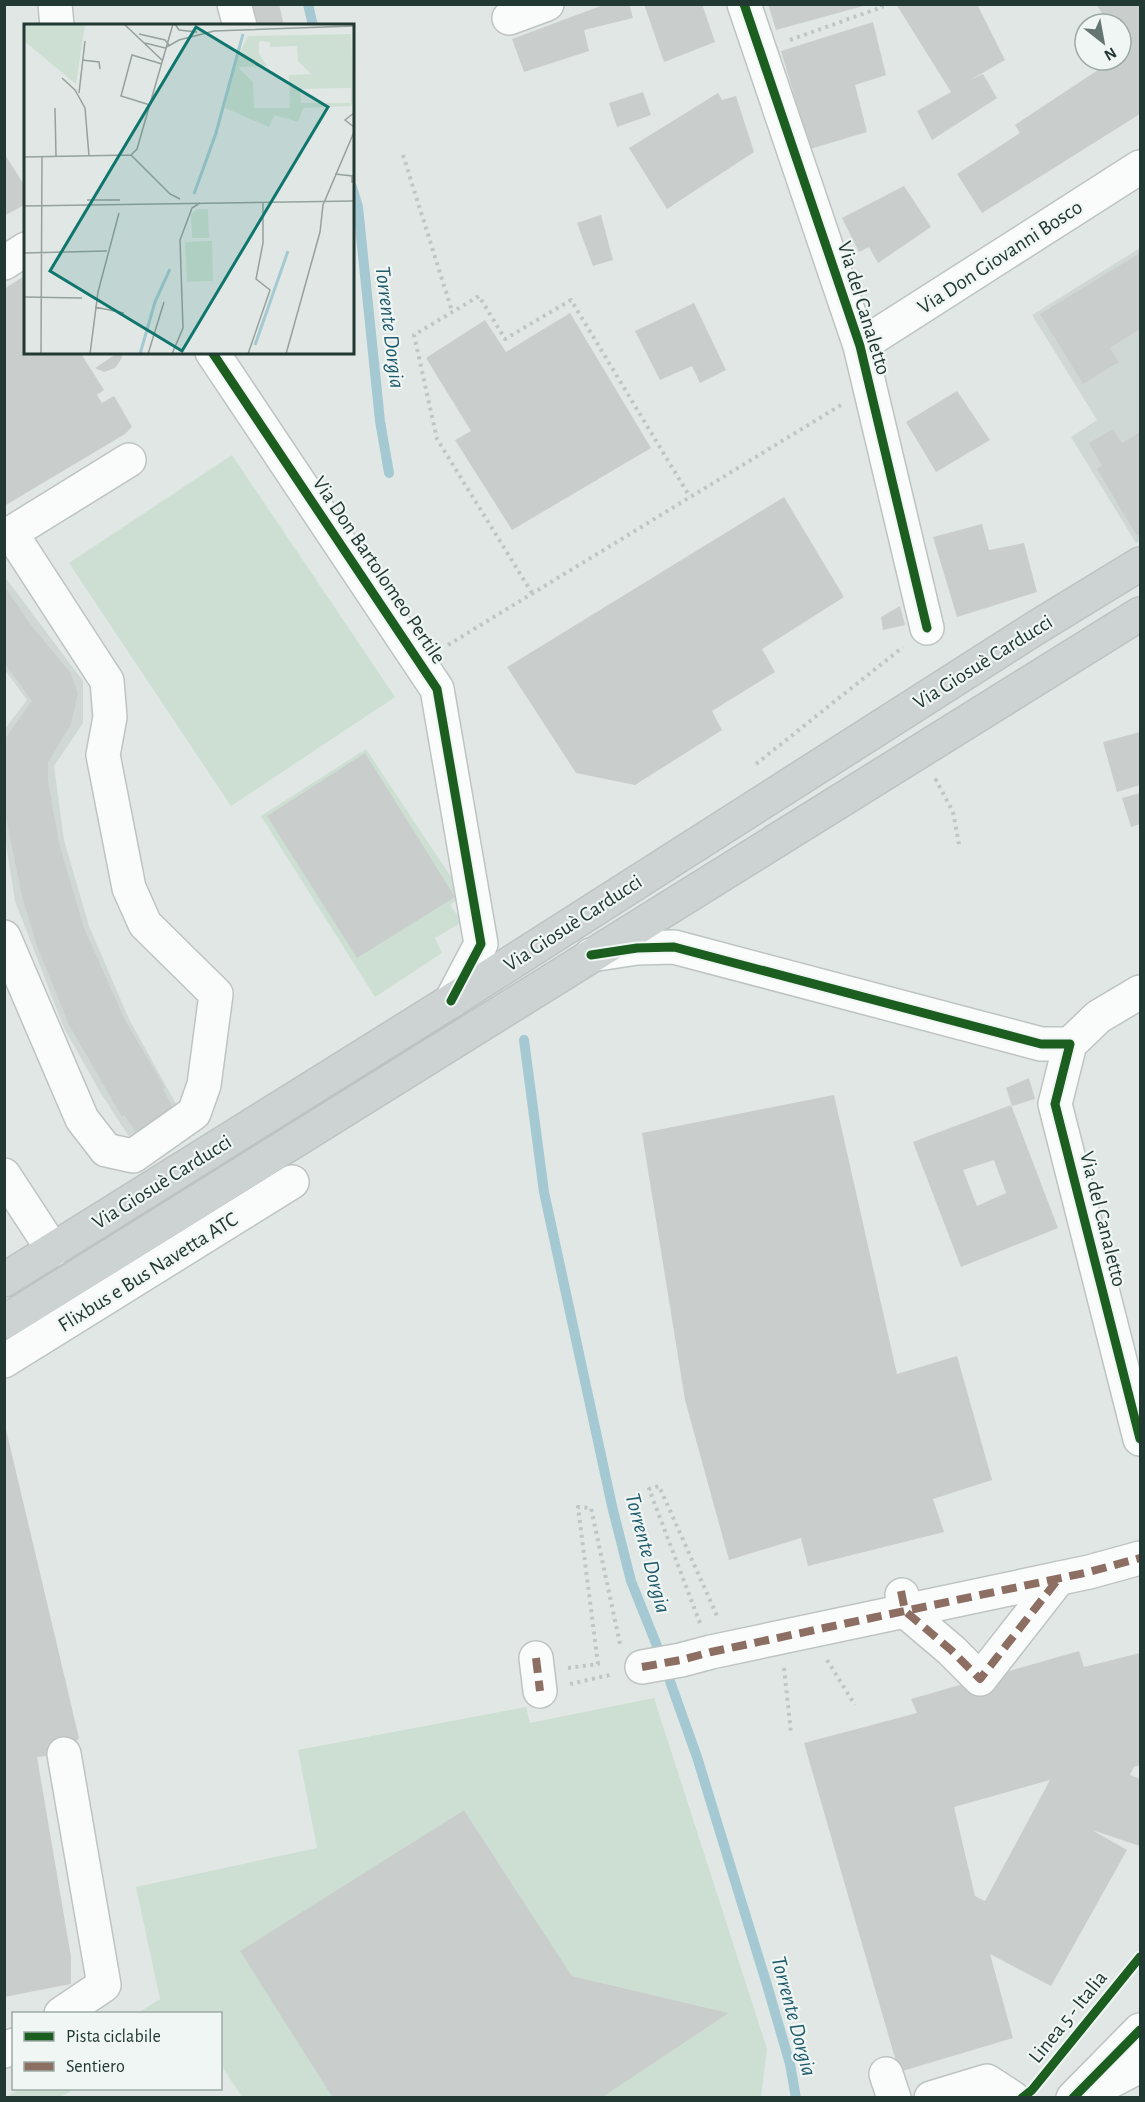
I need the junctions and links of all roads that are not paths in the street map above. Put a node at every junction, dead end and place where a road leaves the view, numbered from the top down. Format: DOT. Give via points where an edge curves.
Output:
graph roads {
  1 [pos="55,4"];
  2 [pos="234,4"];
  3 [pos="548,4"];
  4 [pos="744,4"];
  5 [pos="509,18"];
  6 [pos="57,24"];
  7 [pos="239,24"];
  8 [pos="1140,168"];
  9 [pos="24,250"];
  10 [pos="4,262"];
  11 [pos="860,346"];
  12 [pos="213,354"];
  13 [pos="129,460"];
  14 [pos="1140,564"];
  15 [pos="1140,614"];
  16 [pos="927,628"];
  17 [pos="4,937"];
  18 [pos="591,956"];
  19 [pos="1140,992"];
  20 [pos="451,1001"];
  21 [pos="1070,1044"];
  22 [pos="4,1175"];
  23 [pos="292,1182"];
  24 [pos="53,1250"];
  25 [pos="4,1280"];
  26 [pos="4,1322"];
  27 [pos="4,1361"];
  28 [pos="1140,1438"];
  29 [pos="1140,1558"];
  30 [pos="1059,1578"];
  31 [pos="903,1601"];
  32 [pos="626,1663"];
  33 [pos="64,1754"];
  34 [pos="63,2012"];
  35 [pos="1140,2030"];
  36 [pos="1140,2066"];
  37 [pos="932,2097"];
  38 [pos="1013,2097"];
  39 [pos="1073,2097"];
  40 [pos="1080,2097"];
  1 -- 6 [label="street"];
  2 -- 7 [label="street"];
  3 -- 5 [label="street"];
  4 -- 11 [label="street, Via del Canaletto"];
  8 -- 11 [label="street, Via Don Giovanni Bosco"];
  9 -- 10 [label="street"];
  11 -- 16 [label="street, Via del Canaletto"];
  12 -- 20 [label="street, Via Don Bartolomeo Pertile" via="436,689 481,944"];
  13 -- 17 [label="street" via="11,533 107,681 110,717 103,755 129,888 145,924 216,994 204,1085 194,1113 133,1155 106,1150 82,1119"];
  14 -- 20 [label="main road, Via Giosuè Carducci"];
  15 -- 18 [label="main road, Via Giosuè Carducci"];
  18 -- 21 [label="street" via="674,947 1041,1044"];
  18 -- 26 [label="main road, Via Giosuè Carducci"];
  19 -- 21 [label="street" via="1098,1017"];
  20 -- 24 [label="main road, Via Giosuè Carducci"];
  21 -- 28 [label="street, Via del Canaletto" via="1055,1104"];
  22 -- 24 [label="street"];
  23 -- 27 [label="street, Flixbus e Bus Navetta ATC"];
  24 -- 25 [label="main road, Via Giosuè Carducci"];
  29 -- 30 [label="street"];
  30 -- 31 [label="street"];
  30 -- 31 [label="street" via="980,1679"];
  31 -- 32 [label="street" via="810,1631 696,1656"];
  33 -- 34 [label="street" via="104,1985"];
  35 -- 39 [label="street"];
  36 -- 40 [label="street"];
  37 -- 38 [label="street" via="987,2081"];
}
